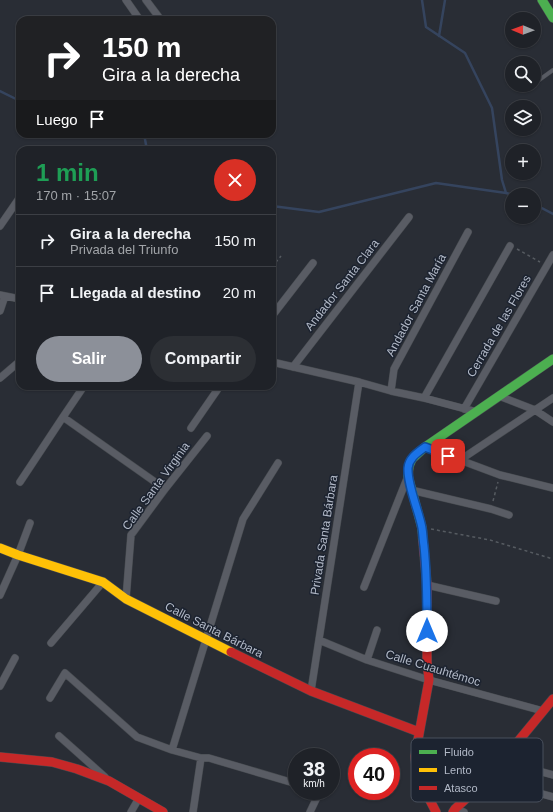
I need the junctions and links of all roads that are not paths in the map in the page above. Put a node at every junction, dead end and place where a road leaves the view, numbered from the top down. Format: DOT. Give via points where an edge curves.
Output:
graph roads {
  1 [pos="126,0"];
  2 [pos="146,0"];
  3 [pos="542,0"];
  4 [pos="137,16"];
  5 [pos="157,16"];
  6 [pos="553,18"];
  7 [pos="553,70"];
  8 [pos="541,79"];
  9 [pos="16,203"];
  10 [pos="409,217"];
  11 [pos="0,226"];
  12 [pos="468,232"];
  13 [pos="510,246"];
  14 [pos="553,255"];
  15 [pos="313,263"];
  16 [pos="3,296"];
  17 [pos="16,298"];
  18 [pos="0,311"];
  19 [pos="276,311"];
  20 [pos="553,359"];
  21 [pos="276,363"];
  22 [pos="16,364"];
  23 [pos="293,367"];
  24 [pos="0,378"];
  25 [pos="359,382"];
  26 [pos="81,390"];
  27 [pos="217,390"];
  28 [pos="391,391"];
  29 [pos="499,396"];
  30 [pos="424,398"];
  31 [pos="553,398"];
  32 [pos="464,409"];
  33 [pos="535,410"];
  34 [pos="477,412"];
  35 [pos="63,417"];
  36 [pos="553,422"];
  37 [pos="191,428"];
  38 [pos="207,436"];
  39 [pos="425,447"];
  40 [pos="460,460"];
  41 [pos="278,463"];
  42 [pos="408,476"];
  43 [pos="20,482"];
  44 [pos="553,488"];
  45 [pos="165,489"];
  46 [pos="411,490"];
  47 [pos="508,515"];
  48 [pos="30,523"];
  49 [pos="0,548"];
  50 [pos="18,555"];
  51 [pos="103,582"];
  52 [pos="427,585"];
  53 [pos="364,587"];
  54 [pos="0,595"];
  55 [pos="126,598"];
  56 [pos="496,601"];
  57 [pos="377,630"];
  58 [pos="206,640"];
  59 [pos="319,640"];
  60 [pos="51,643"];
  61 [pos="16,658"];
  62 [pos="367,660"];
  63 [pos="429,680"];
  64 [pos="0,686"];
  65 [pos="311,691"];
  66 [pos="50,698"];
  67 [pos="553,699"];
  68 [pos="543,711"];
  69 [pos="419,732"];
  70 [pos="59,736"];
  71 [pos="418,738"];
  72 [pos="521,738"];
  73 [pos="172,750"];
  74 [pos="0,757"];
  75 [pos="201,758"];
  76 [pos="543,772"];
  77 [pos="553,775"];
  78 [pos="109,781"];
  79 [pos="288,781"];
  80 [pos="543,794"];
  81 [pos="553,797"];
  82 [pos="139,798"];
  83 [pos="316,800"];
  84 [pos="432,802"];
  85 [pos="463,802"];
  86 [pos="454,811"];
  87 [pos="131,812"];
  88 [pos="163,812"];
  89 [pos="193,812"];
  90 [pos="310,812"];
  91 [pos="436,812"];
  92 [pos="464,812"];
  1 -- 4 [label="street"];
  2 -- 5 [label="street"];
  3 -- 6 [label="street"];
  7 -- 8 [label="lane"];
  9 -- 11 [label="street"];
  10 -- 23 [label="street, Andador Santa Clara"];
  12 -- 28 [label="street, Andador Santa María" via="394,369"];
  13 -- 30 [label="street"];
  14 -- 32 [label="street, Cerrada de las Flores"];
  15 -- 19 [label="street"];
  16 -- 17 [label="street"];
  16 -- 18 [label="street"];
  20 -- 29 [label="street"];
  21 -- 23 [label="street"];
  22 -- 24 [label="street"];
  23 -- 25 [label="street"];
  25 -- 28 [label="street"];
  25 -- 59 [label="street, Privada Santa Bárbara"];
  26 -- 35 [label="street"];
  27 -- 37 [label="street, Calle Santa Virginia"];
  28 -- 30 [label="street"];
  29 -- 33 [label="street"];
  29 -- 34 [label="street"];
  30 -- 32 [label="street"];
  31 -- 33 [label="street"];
  32 -- 34 [label="street"];
  33 -- 36 [label="street"];
  33 -- 40 [label="street"];
  34 -- 39 [label="street"];
  35 -- 43 [label="street"];
  35 -- 45 [label="street"];
  38 -- 45 [label="street, Calle Santa Virginia"];
  39 -- 40 [label="street"];
  39 -- 42 [label="street" via="413,456"];
  40 -- 44 [label="street" via="500,475"];
  41 -- 58 [label="street" via="243,519"];
  42 -- 46 [label="street"];
  42 -- 53 [label="street"];
  45 -- 55 [label="street, Calle Santa Virginia" via="131,535"];
  46 -- 47 [label="street"];
  46 -- 52 [label="street" via="422,528"];
  48 -- 50 [label="street"];
  49 -- 50 [label="street, Calle Santa Bárbara"];
  50 -- 51 [label="street, Calle Santa Bárbara"];
  50 -- 54 [label="street"];
  51 -- 55 [label="street, Calle Santa Bárbara"];
  51 -- 60 [label="street"];
  52 -- 56 [label="street"];
  52 -- 63 [label="street"];
  55 -- 58 [label="street, Calle Santa Bárbara"];
  57 -- 62 [label="street"];
  58 -- 65 [label="street, Calle Santa Bárbara"];
  58 -- 73 [label="street"];
  59 -- 62 [label="street, Calle Cuauhtémoc"];
  59 -- 65 [label="street, Privada Santa Bárbara"];
  61 -- 64 [label="street"];
  62 -- 63 [label="street, Calle Cuauhtémoc"];
  63 -- 68 [label="street, Calle Cuauhtémoc"];
  63 -- 69 [label="street"];
  65 -- 69 [label="street, Calle Santa Bárbara"];
  66 -- 73 [label="street" via="65,673 138,737"];
  67 -- 68 [label="street"];
  68 -- 72 [label="street"];
  69 -- 71 [label="street"];
  70 -- 78 [label="street"];
  73 -- 75 [label="street"];
  74 -- 78 [label="street" via="52,762"];
  75 -- 79 [label="street" via="209,758"];
  75 -- 89 [label="street"];
  76 -- 77 [label="street"];
  78 -- 82 [label="street"];
  80 -- 81 [label="street"];
  82 -- 87 [label="street"];
  82 -- 88 [label="street"];
  83 -- 90 [label="street"];
  84 -- 91 [label="street"];
  85 -- 86 [label="street"];
  86 -- 92 [label="street"];
}
